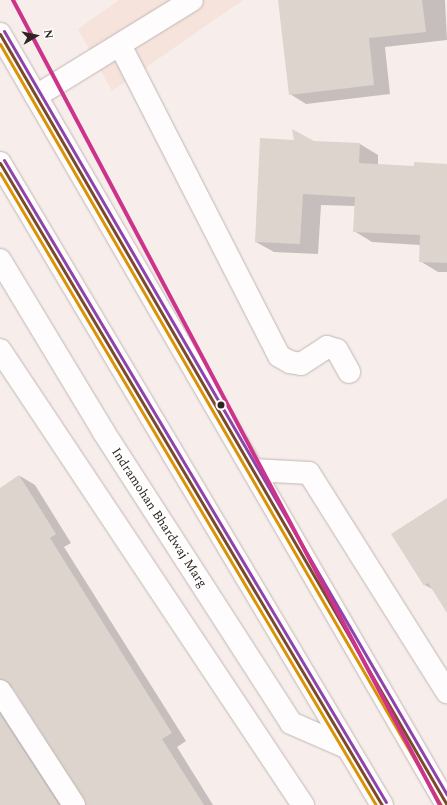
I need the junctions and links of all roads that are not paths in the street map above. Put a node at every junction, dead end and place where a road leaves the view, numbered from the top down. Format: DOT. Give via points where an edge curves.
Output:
graph roads {
  1 [pos="192,0"];
  2 [pos="0,34"];
  3 [pos="120,45"];
  4 [pos="36,96"];
  5 [pos="0,162"];
  6 [pos="0,260"];
  7 [pos="0,350"];
  8 [pos="349,372"];
  9 [pos="253,470"];
  10 [pos="0,691"];
  11 [pos="447,692"];
  12 [pos="346,747"];
  13 [pos="74,805"];
  14 [pos="303,805"];
  15 [pos="382,805"];
  16 [pos="447,805"];
  1 -- 3 [label="main road"];
  2 -- 4 [label="main road"];
  3 -- 4 [label="main road"];
  3 -- 8 [label="main road" via="279,356 301,364 327,347 337,350"];
  4 -- 9 [label="main road"];
  5 -- 12 [label="main road" via="268,611"];
  6 -- 12 [label="main road, Indramohan Bhardwaj Marg" via="108,438 291,723"];
  7 -- 14 [label="main road"];
  9 -- 11 [label="main road" via="309,474"];
  9 -- 16 [label="main road"];
  10 -- 13 [label="main road"];
  12 -- 15 [label="main road"];
}
